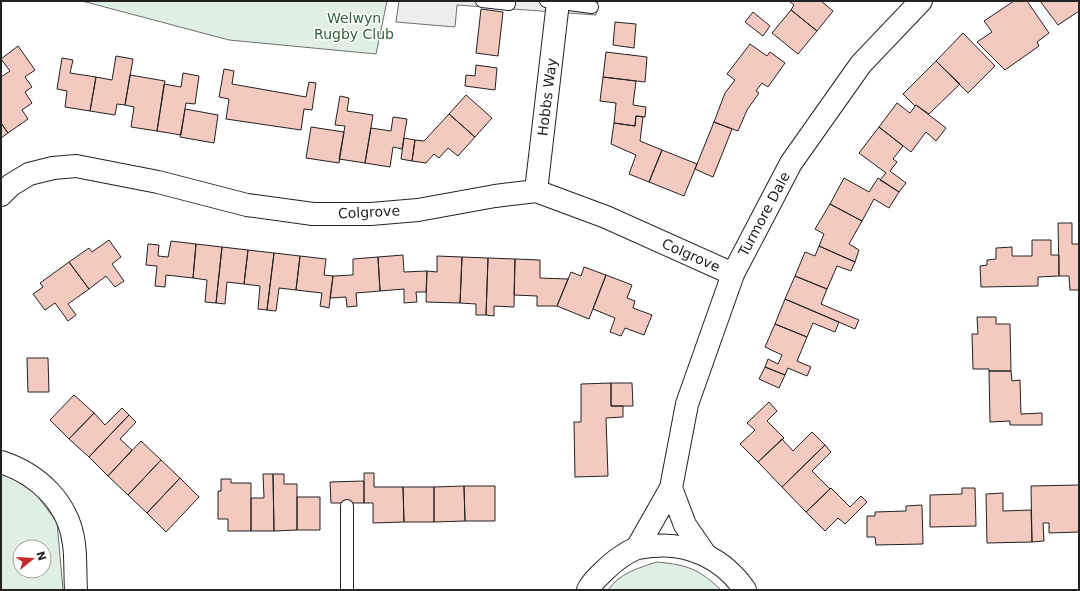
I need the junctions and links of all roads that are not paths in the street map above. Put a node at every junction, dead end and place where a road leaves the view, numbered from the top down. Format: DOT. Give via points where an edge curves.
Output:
graph roads {
  1 [pos="482,1"];
  2 [pos="509,1"];
  3 [pos="921,1"];
  4 [pos="552,2"];
  5 [pos="592,7"];
  6 [pos="536,191"];
  7 [pos="1,195"];
  8 [pos="733,274"];
  9 [pos="1,462"];
  10 [pos="671,488"];
  11 [pos="347,506"];
  12 [pos="637,548"];
  13 [pos="705,554"];
  14 [pos="76,590"];
  15 [pos="347,590"];
  16 [pos="588,590"];
  17 [pos="745,590"];
  1 -- 2 [label="lane" via="509,4"];
  3 -- 8 [label="street, Turmore Dale" via="861,64 791,163"];
  4 -- 5 [label="lane"];
  4 -- 6 [label="street, Hobbs Way"];
  6 -- 7 [label="street, Colgrove" via="418,210 371,214 313,214 246,205 158,182 76,166 29,174"];
  6 -- 8 [label="street, Colgrove" via="606,217"];
  8 -- 10 [label="street, Turmore Dale" via="687,404"];
  9 -- 14 [label="street" via="18,467 34,477 61,506 70,523 74,544"];
  10 -- 12 [label="street, Turmore Dale"];
  10 -- 13 [label="street" via="685,525"];
  11 -- 15 [label="lane"];
  12 -- 13 [label="street" via="661,545 684,547"];
  12 -- 16 [label="street" via="613,562"];
  13 -- 17 [label="street" via="725,567"];
}
